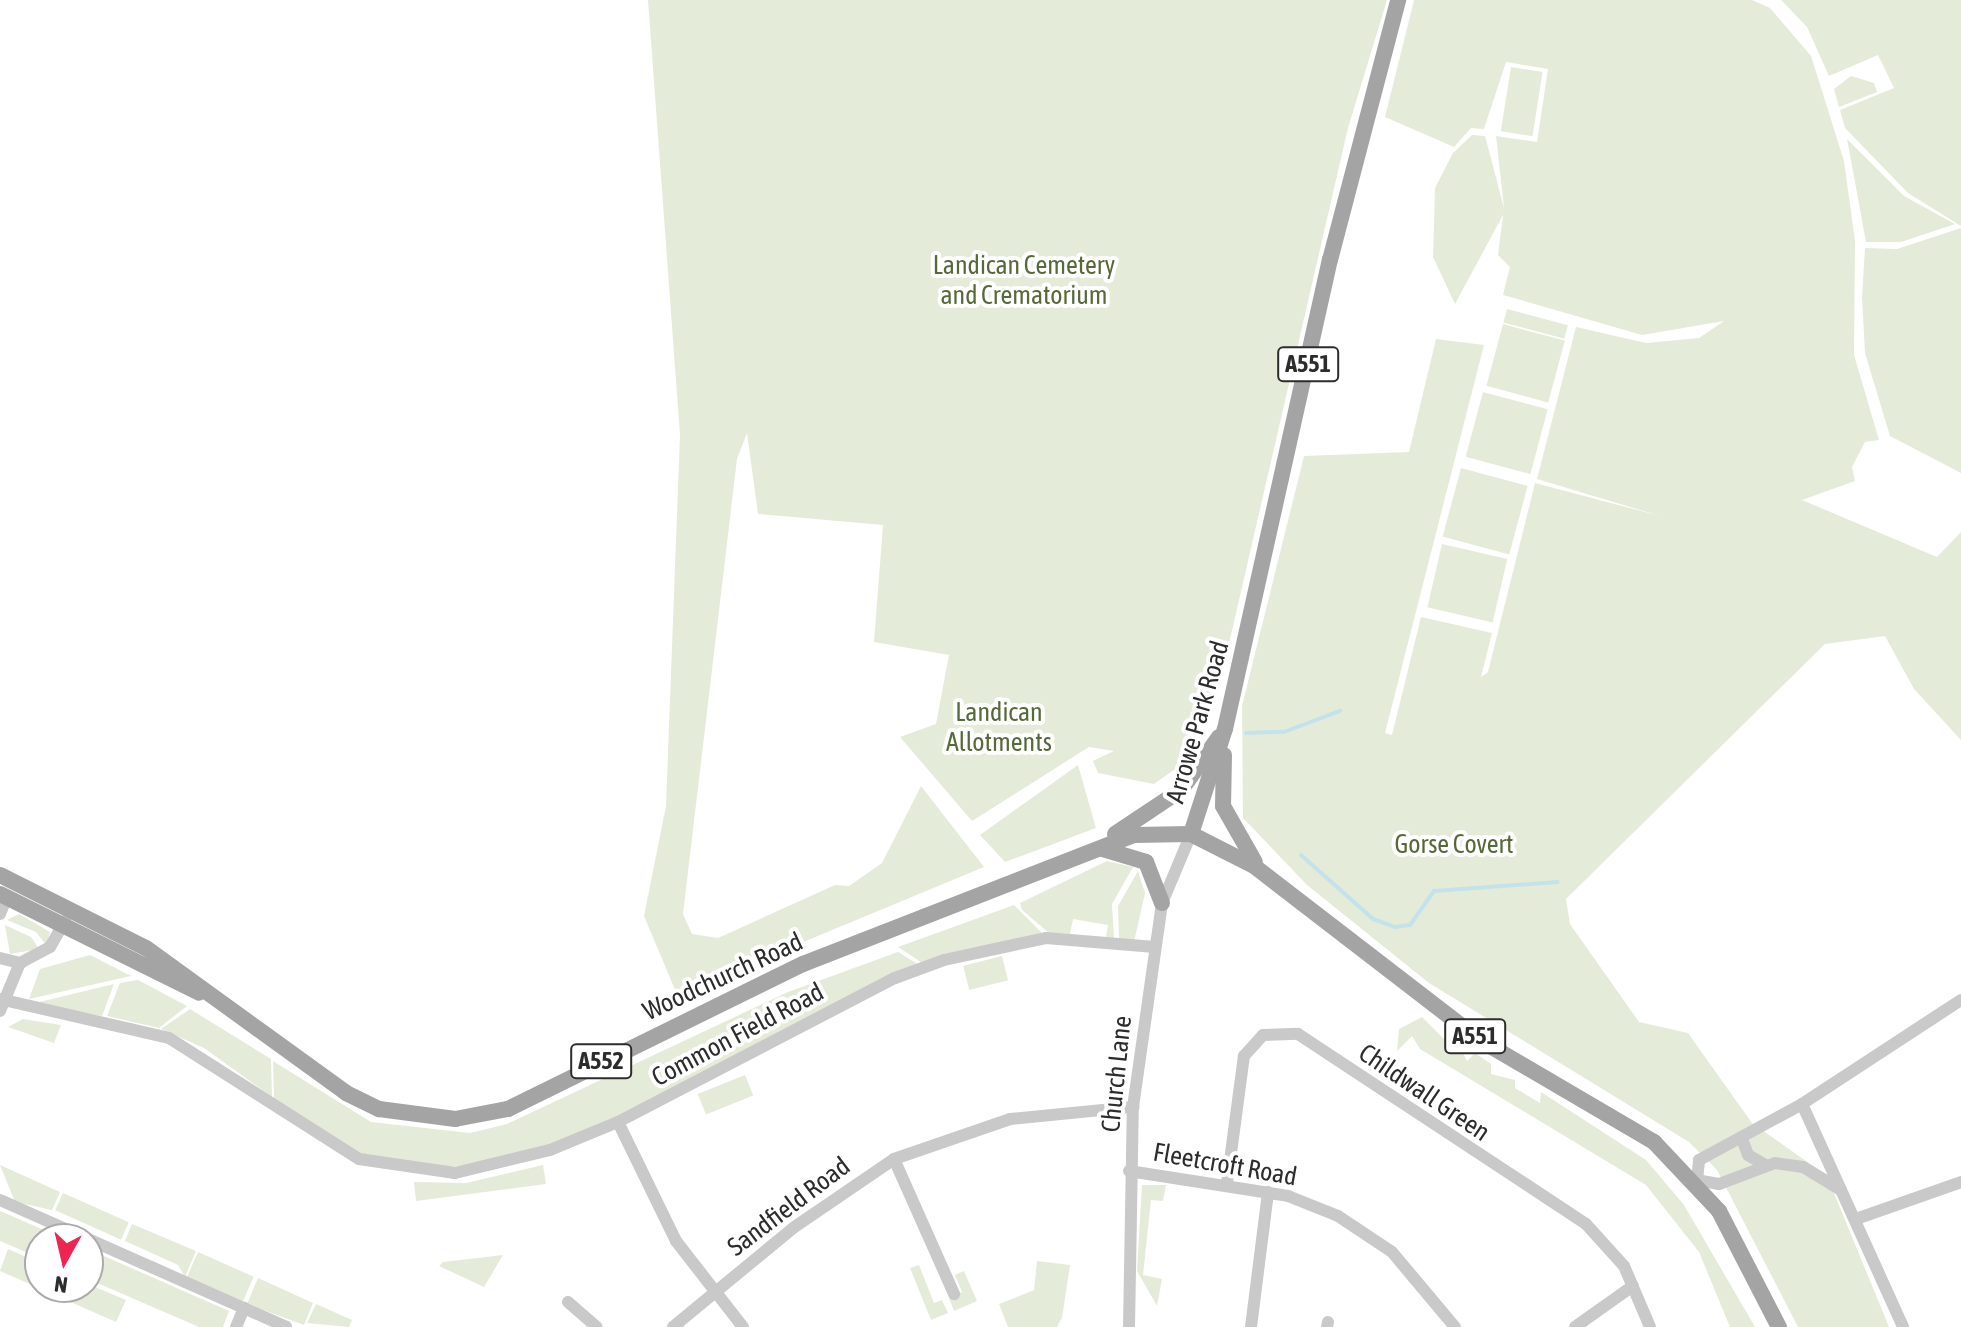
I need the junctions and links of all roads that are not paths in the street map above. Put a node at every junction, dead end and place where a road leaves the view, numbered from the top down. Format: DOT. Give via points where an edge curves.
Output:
graph roads {
  1 [pos="1398,0"];
  2 [pos="1225,729"];
  3 [pos="1191,834"];
  4 [pos="1102,848"];
  5 [pos="1044,871"];
  6 [pos="1264,874"];
  7 [pos="0,875"];
  8 [pos="3,895"];
  9 [pos="1162,903"];
  10 [pos="0,914"];
  11 [pos="65,926"];
  12 [pos="1155,947"];
  13 [pos="0,958"];
  14 [pos="20,963"];
  15 [pos="209,996"];
  16 [pos="1961,1000"];
  17 [pos="1,1004"];
  18 [pos="1802,1104"];
  19 [pos="1133,1107"];
  20 [pos="618,1122"];
  21 [pos="1742,1139"];
  22 [pos="894,1159"];
  23 [pos="1765,1165"];
  24 [pos="1129,1171"];
  25 [pos="1697,1180"];
  26 [pos="1961,1182"];
  27 [pos="1227,1183"];
  28 [pos="1841,1190"];
  29 [pos="1268,1192"];
  30 [pos="0,1200"];
  31 [pos="1856,1219"];
  32 [pos="1633,1286"];
  33 [pos="712,1293"];
  34 [pos="954,1294"];
  35 [pos="568,1302"];
  36 [pos="244,1308"];
  37 [pos="1255,1326"];
  38 [pos="236,1327"];
  39 [pos="286,1327"];
  40 [pos="597,1327"];
  41 [pos="673,1327"];
  42 [pos="743,1327"];
  43 [pos="1129,1327"];
  44 [pos="1455,1327"];
  45 [pos="1575,1327"];
  46 [pos="1650,1327"];
  47 [pos="1779,1327"];
  48 [pos="1903,1327"];
  1 -- 2 [label="main road, Arrowe Park Road / A551" via="1330,260"];
  2 -- 3 [label="main road, Arrowe Park Road / A551"];
  2 -- 5 [label="main road" via="1181,790"];
  2 -- 6 [label="main road" via="1223,806 1233,833"];
  3 -- 4 [label="main road, Woodchurch Road / A552" via="1134,835"];
  3 -- 6 [label="main road, Arrowe Park Road / A551"];
  3 -- 9 [label="street, Church Lane"];
  4 -- 5 [label="main road, Woodchurch Road / A552"];
  4 -- 9 [label="main road" via="1146,862"];
  5 -- 15 [label="main road, Woodchurch Road / A552" via="803,964 508,1109 455,1119 379,1109"];
  6 -- 25 [label="main road, Arrowe Park Road / A551" via="1428,1004 1624,1122"];
  7 -- 11 [label="street" via="55,907"];
  7 -- 15 [label="main road, Woodchurch Road / A552" via="146,948"];
  8 -- 10 [label="street"];
  8 -- 11 [label="main road, Woodchurch Road / A552"];
  9 -- 12 [label="street, Church Lane"];
  11 -- 14 [label="street" via="50,947"];
  11 -- 15 [label="main road, Woodchurch Road / A552"];
  12 -- 19 [label="street, Church Lane"];
  12 -- 20 [label="street, Common Field Road" via="1046,938 944,960 881,985"];
  13 -- 14 [label="street"];
  14 -- 17 [label="street"];
  16 -- 18 [label="street"];
  17 -- 20 [label="street, Common Field Road" via="169,1038 316,1137 381,1166 485,1169"];
  18 -- 21 [label="street"];
  18 -- 28 [label="street"];
  19 -- 22 [label="street, Sandfield Road" via="1010,1119"];
  19 -- 24 [label="street, Church Lane"];
  20 -- 33 [label="street" via="663,1220"];
  21 -- 23 [label="street" via="1748,1155"];
  21 -- 25 [label="street" via="1699,1160"];
  22 -- 33 [label="street, Sandfield Road"];
  22 -- 34 [label="street"];
  23 -- 25 [label="street" via="1719,1184"];
  23 -- 28 [label="street" via="1803,1167"];
  24 -- 27 [label="street, Fleetcroft Road"];
  24 -- 43 [label="street, Church Lane"];
  25 -- 47 [label="main road, Arrowe Park Road / A551"];
  26 -- 31 [label="street"];
  27 -- 29 [label="street, Fleetcroft Road"];
  27 -- 32 [label="street, Childwall Green" via="1244,1056 1251,1041 1289,1031 1586,1224 1615,1252"];
  28 -- 31 [label="street"];
  29 -- 37 [label="street"];
  29 -- 44 [label="street, Fleetcroft Road" via="1314,1204 1366,1233"];
  30 -- 36 [label="street"];
  31 -- 48 [label="street"];
  32 -- 45 [label="street"];
  32 -- 46 [label="street, Childwall Green"];
  33 -- 41 [label="street, Sandfield Road"];
  33 -- 42 [label="street"];
  35 -- 40 [label="street"];
  36 -- 38 [label="street"];
  36 -- 39 [label="street"];
}
